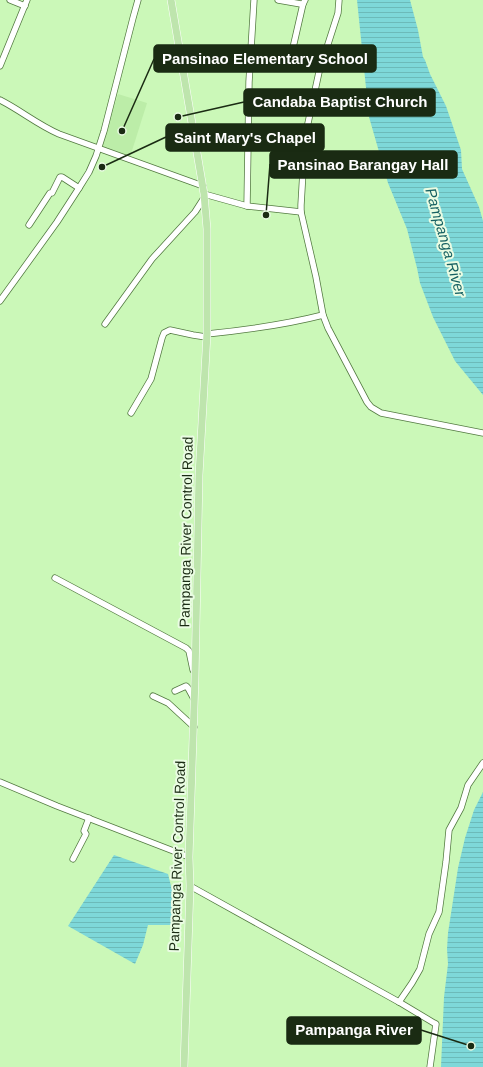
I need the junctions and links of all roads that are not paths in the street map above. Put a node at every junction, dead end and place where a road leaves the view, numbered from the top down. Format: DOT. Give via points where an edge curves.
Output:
graph roads {
  1 [pos="10,0"];
  2 [pos="27,0"];
  3 [pos="138,0"];
  4 [pos="171,0"];
  5 [pos="254,0"];
  6 [pos="278,0"];
  7 [pos="339,0"];
  8 [pos="304,2"];
  9 [pos="25,6"];
  10 [pos="292,52"];
  11 [pos="0,66"];
  12 [pos="0,100"];
  13 [pos="98,148"];
  14 [pos="202,186"];
  15 [pos="80,188"];
  16 [pos="204,196"];
  17 [pos="247,206"];
  18 [pos="301,212"];
  19 [pos="29,225"];
  20 [pos="0,301"];
  21 [pos="323,315"];
  22 [pos="105,324"];
  23 [pos="206,336"];
  24 [pos="131,413"];
  25 [pos="483,433"];
  26 [pos="55,578"];
  27 [pos="195,678"];
  28 [pos="175,691"];
  29 [pos="153,696"];
  30 [pos="195,701"];
  31 [pos="194,727"];
  32 [pos="483,764"];
  33 [pos="0,782"];
  34 [pos="89,818"];
  35 [pos="189,857"];
  36 [pos="73,859"];
  37 [pos="190,886"];
  38 [pos="399,1002"];
  39 [pos="184,1067"];
  40 [pos="430,1067"];
  1 -- 9 [label="street"];
  2 -- 9 [label="street"];
  3 -- 13 [label="street"];
  4 -- 14 [label="main road, Pampanga River Control Road"];
  5 -- 17 [label="street" via="249,82"];
  6 -- 8 [label="street"];
  7 -- 18 [label="street" via="338,13 319,72 305,137"];
  8 -- 10 [label="street"];
  9 -- 11 [label="street"];
  12 -- 13 [label="street" via="48,129"];
  13 -- 14 [label="street"];
  13 -- 15 [label="street"];
  14 -- 16 [label="main road, Pampanga River Control Road"];
  15 -- 19 [label="street" via="60,177 52,194 50,193"];
  15 -- 20 [label="street"];
  16 -- 17 [label="street"];
  16 -- 22 [label="street" via="195,212 152,259"];
  16 -- 23 [label="main road, Pampanga River Control Road" via="207,229"];
  17 -- 18 [label="street"];
  18 -- 21 [label="street"];
  21 -- 23 [label="street"];
  21 -- 25 [label="street" via="371,408 381,413"];
  23 -- 24 [label="street" via="170,330 164,333 151,379"];
  23 -- 27 [label="main road, Pampanga River Control Road" via="199,475"];
  26 -- 27 [label="street" via="186,648 189,651"];
  27 -- 30 [label="main road, Pampanga River Control Road"];
  28 -- 30 [label="street" via="186,686"];
  29 -- 31 [label="street" via="168,703"];
  30 -- 31 [label="main road, Pampanga River Control Road"];
  31 -- 35 [label="main road, Pampanga River Control Road"];
  32 -- 38 [label="street" via="468,785 461,808 449,830 439,912 429,934 420,969"];
  33 -- 34 [label="street"];
  34 -- 35 [label="street"];
  34 -- 36 [label="street" via="84,831 86,834"];
  35 -- 37 [label="main road, Pampanga River Control Road"];
  37 -- 38 [label="street"];
  37 -- 39 [label="main road, Pampanga River Control Road"];
  38 -- 40 [label="street" via="436,1024"];
}
